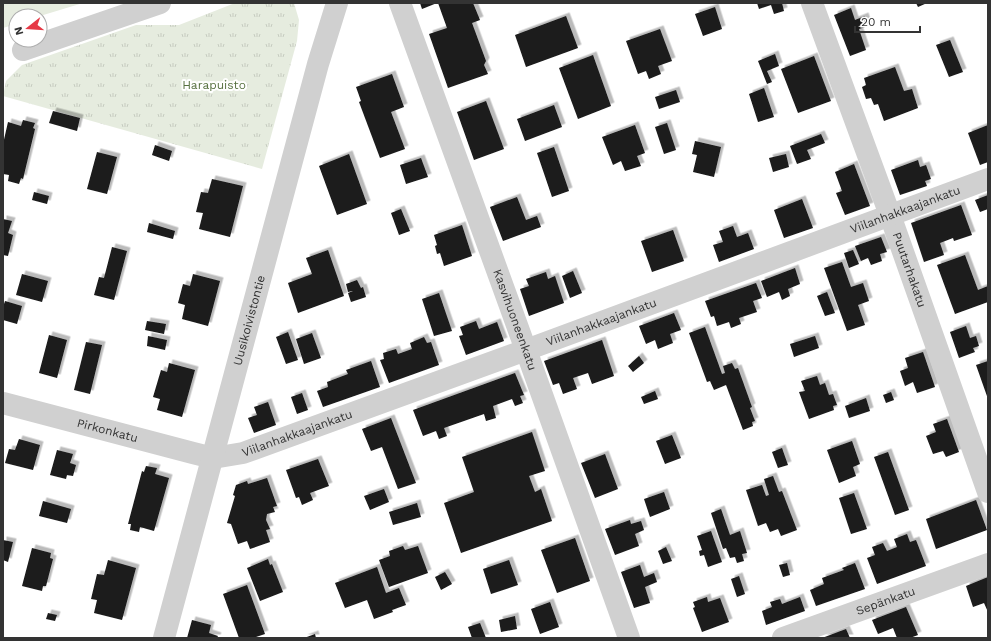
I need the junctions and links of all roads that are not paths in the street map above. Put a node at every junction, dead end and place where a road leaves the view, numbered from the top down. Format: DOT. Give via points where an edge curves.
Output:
graph roads {
  1 [pos="160,3"];
  2 [pos="337,3"];
  3 [pos="400,3"];
  4 [pos="812,3"];
  5 [pos="23,50"];
  6 [pos="988,179"];
  7 [pos="890,215"];
  8 [pos="526,350"];
  9 [pos="3,403"];
  10 [pos="213,458"];
  11 [pos="988,492"];
  12 [pos="988,564"];
  13 [pos="164,638"];
  14 [pos="629,638"];
  15 [pos="783,638"];
  1 -- 5 [label="street"];
  2 -- 10 [label="street, Uusikoivistontie" via="318,64"];
  3 -- 8 [label="street, Kasvihuoneenkatu"];
  4 -- 7 [label="street, Puutarhakatu"];
  6 -- 7 [label="street, Viilanhakkaajankatu"];
  7 -- 8 [label="street, Viilanhakkaajankatu"];
  7 -- 11 [label="street, Puutarhakatu"];
  8 -- 10 [label="street, Viilanhakkaajankatu" via="243,453"];
  8 -- 14 [label="street, Kasvihuoneenkatu"];
  9 -- 10 [label="street, Pirkonkatu"];
  10 -- 13 [label="street, Uusikoivistontie"];
  12 -- 15 [label="street, Sepänkatu"];
}
